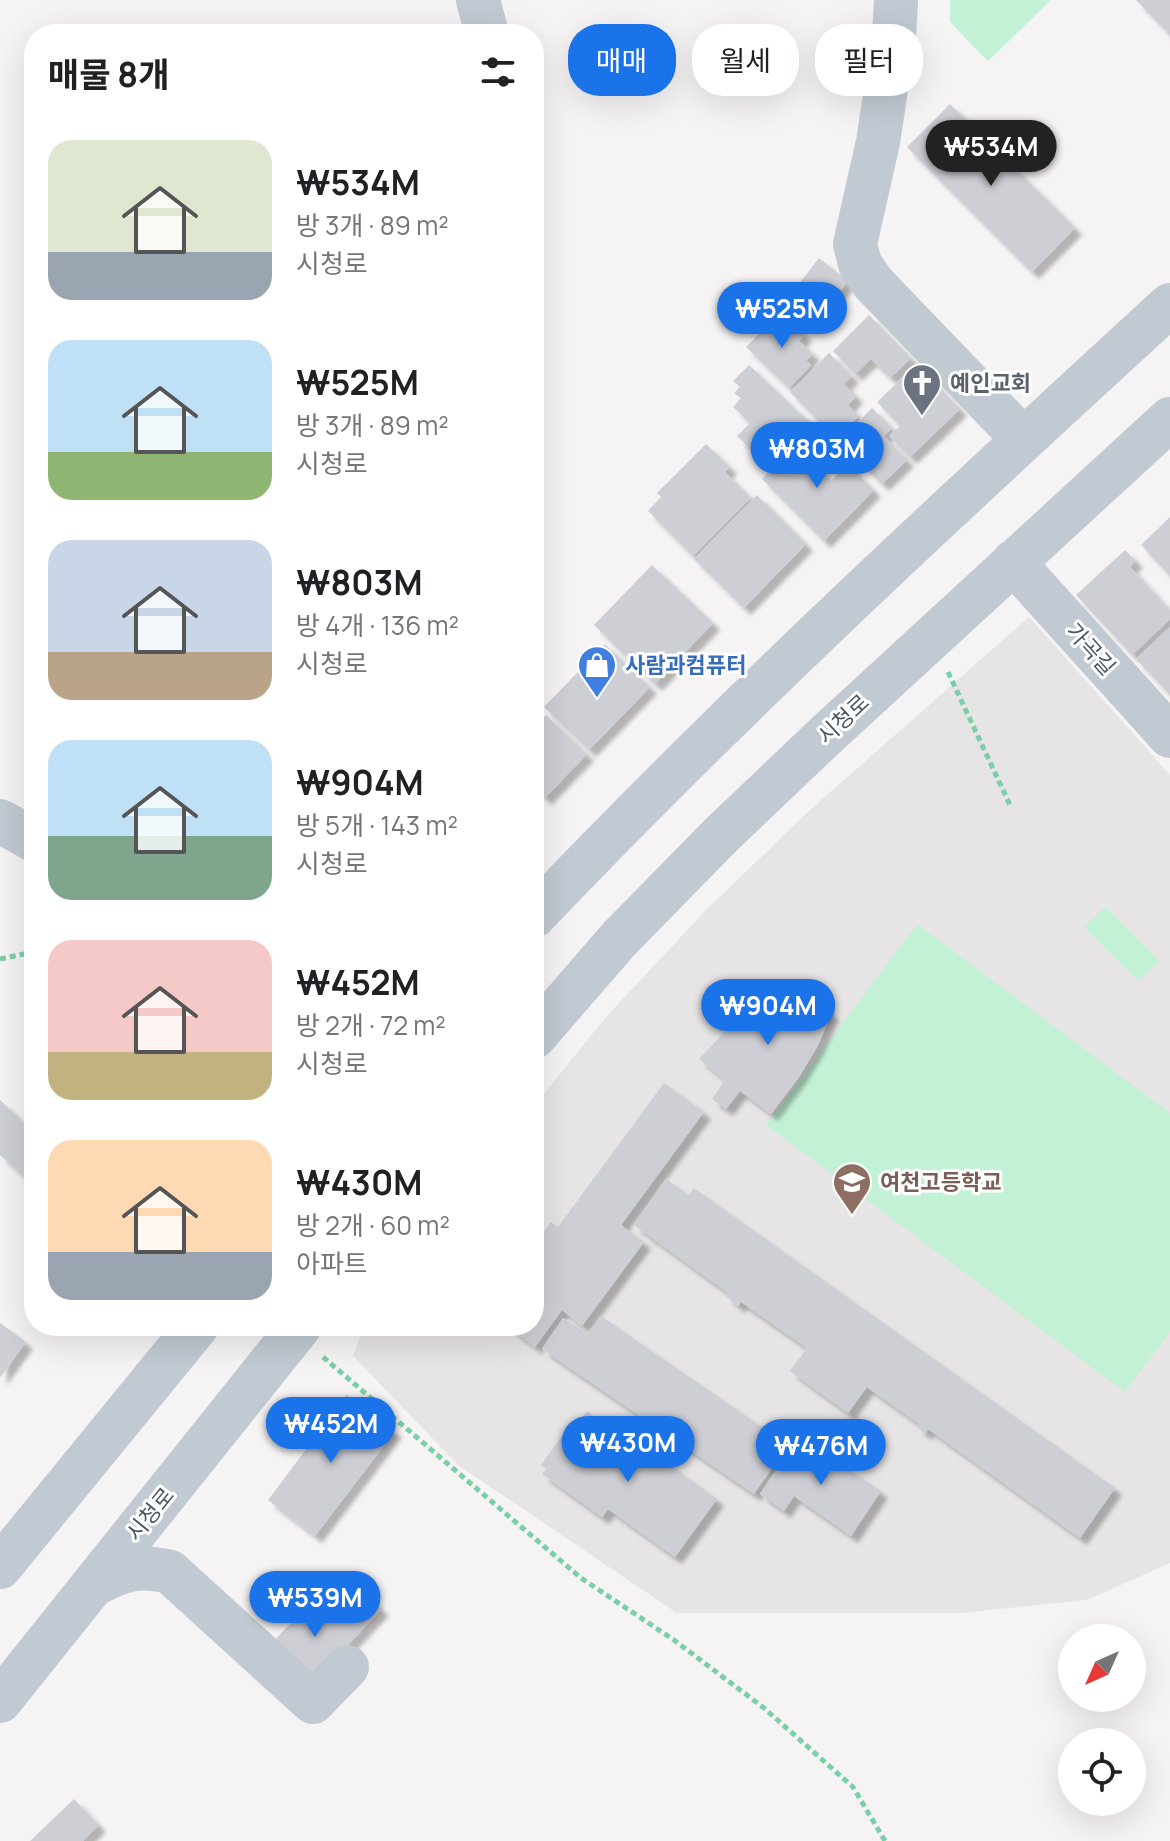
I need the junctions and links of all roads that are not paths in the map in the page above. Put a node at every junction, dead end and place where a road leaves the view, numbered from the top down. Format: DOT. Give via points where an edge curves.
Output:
graph roads {
  1 [pos="478,0"];
  2 [pos="896,0"];
  3 [pos="484,24"];
  4 [pos="1170,305"];
  5 [pos="1170,419"];
  6 [pos="1023,439"];
  7 [pos="1013,562"];
  8 [pos="1170,736"];
  9 [pos="0,794"];
  10 [pos="24,807"];
  11 [pos="0,821"];
  12 [pos="24,834"];
  13 [pos="544,905"];
  14 [pos="544,1025"];
  15 [pos="189,1336"];
  16 [pos="292,1336"];
  17 [pos="0,1567"];
  18 [pos="93,1585"];
  19 [pos="347,1667"];
  20 [pos="0,1701"];
  1 -- 3 [label="street"];
  2 -- 6 [label="street" via="880,130 856,233 860,264"];
  4 -- 6 [label="street"];
  5 -- 7 [label="street, 시청로"];
  6 -- 13 [label="street" via="733,712"];
  7 -- 8 [label="street, 가곡길"];
  7 -- 14 [label="street, 시청로" via="721,835"];
  9 -- 10 [label="street"];
  11 -- 12 [label="street"];
  15 -- 17 [label="street"];
  16 -- 18 [label="street, 시청로"];
  18 -- 19 [label="street" via="129,1569 170,1572 313,1702"];
  18 -- 20 [label="street, 시청로"];
}
